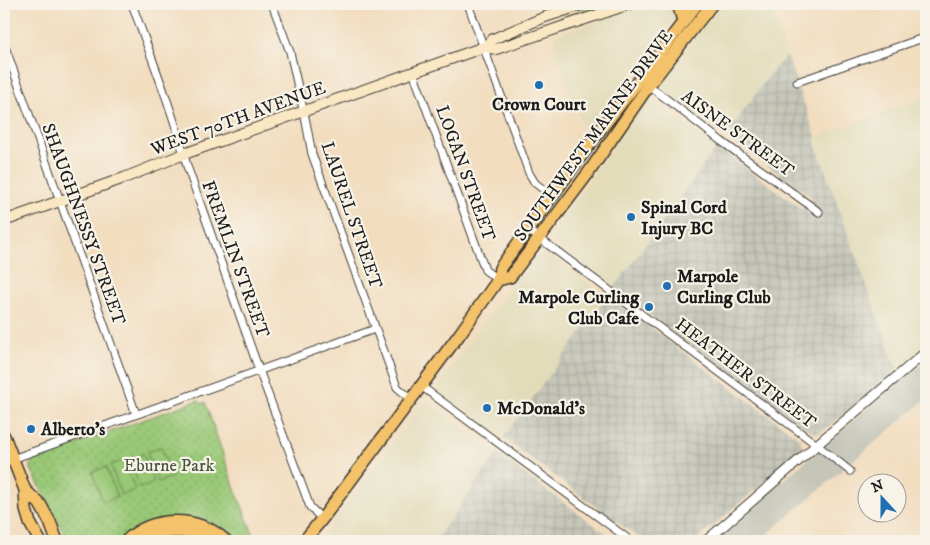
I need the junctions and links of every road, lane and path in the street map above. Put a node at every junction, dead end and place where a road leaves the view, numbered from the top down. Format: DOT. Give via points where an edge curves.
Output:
graph roads {
  1 [pos="132,4"];
  2 [pos="272,4"];
  3 [pos="468,4"];
  4 [pos="584,4"];
  5 [pos="630,4"];
  6 [pos="678,4"];
  7 [pos="697,4"];
  8 [pos="712,4"];
  9 [pos="683,21"];
  10 [pos="926,37"];
  11 [pos="4,44"];
  12 [pos="484,47"];
  13 [pos="413,72"];
  14 [pos="645,82"];
  15 [pos="797,82"];
  16 [pos="304,111"];
  17 [pos="184,154"];
  18 [pos="552,196"];
  19 [pos="60,201"];
  20 [pos="819,212"];
  21 [pos="4,222"];
  22 [pos="527,230"];
  23 [pos="540,238"];
  24 [pos="498,280"];
  25 [pos="376,328"];
  26 [pos="926,352"];
  27 [pos="259,370"];
  28 [pos="421,386"];
  29 [pos="411,399"];
  30 [pos="136,414"];
  31 [pos="4,436"];
  32 [pos="817,445"];
  33 [pos="8,460"];
  34 [pos="850,471"];
  35 [pos="25,490"];
  36 [pos="322,519"];
  37 [pos="50,522"];
  38 [pos="30,523"];
  39 [pos="35,541"];
  40 [pos="40,541"];
  41 [pos="57,541"];
  42 [pos="63,541"];
  43 [pos="126,541"];
  44 [pos="143,541"];
  45 [pos="210,541"];
  46 [pos="226,541"];
  47 [pos="304,541"];
  48 [pos="631,541"];
  49 [pos="706,541"];
  1 -- 17 [label="street, FREMLIN STREET"];
  2 -- 16 [label="street, LAUREL STREET" via="290,52"];
  3 -- 12 [label="street"];
  4 -- 12 [label="main road, WEST 70TH AVENUE" via="493,39"];
  5 -- 12 [label="main road, WEST 70TH AVENUE" via="496,49"];
  6 -- 9 [label="main road"];
  7 -- 9 [label="main road, SOUTHWEST MARINE DRIVE"];
  8 -- 14 [label="main road, SOUTHWEST MARINE DRIVE"];
  9 -- 14 [label="main road, SOUTHWEST MARINE DRIVE"];
  10 -- 15 [label="street"];
  11 -- 19 [label="street, SHAUGHNESSY STREET"];
  12 -- 13 [label="main road, WEST 70TH AVENUE"];
  12 -- 18 [label="street" via="529,173 535,183"];
  13 -- 16 [label="main road, WEST 70TH AVENUE"];
  13 -- 24 [label="street, LOGAN STREET" via="485,270"];
  14 -- 18 [label="main road, SOUTHWEST MARINE DRIVE" via="596,134"];
  14 -- 20 [label="street, AISNE STREET"];
  14 -- 23 [label="main road, SOUTHWEST MARINE DRIVE" via="589,172"];
  16 -- 17 [label="main road, WEST 70TH AVENUE"];
  16 -- 25 [label="street, LAUREL STREET" via="312,154"];
  17 -- 19 [label="main road, WEST 70TH AVENUE"];
  17 -- 27 [label="street, FREMLIN STREET"];
  18 -- 22 [label="main road, SOUTHWEST MARINE DRIVE"];
  19 -- 21 [label="main road, WEST 70TH AVENUE"];
  19 -- 30 [label="street, SHAUGHNESSY STREET"];
  22 -- 23 [label="street, HEATHER STREET"];
  22 -- 24 [label="main road, SOUTHWEST MARINE DRIVE" via="500,268"];
  23 -- 24 [label="main road, SOUTHWEST MARINE DRIVE" via="510,277"];
  23 -- 32 [label="street, HEATHER STREET"];
  24 -- 28 [label="main road, SOUTHWEST MARINE DRIVE"];
  25 -- 27 [label="street"];
  25 -- 29 [label="street, LAUREL STREET" via="397,387"];
  26 -- 32 [label="street"];
  27 -- 30 [label="street"];
  27 -- 36 [label="street, FREMLIN STREET" via="310,507"];
  28 -- 29 [label="main road, SOUTHWEST MARINE DRIVE"];
  28 -- 48 [label="street"];
  29 -- 36 [label="main road, SOUTHWEST MARINE DRIVE"];
  30 -- 33 [label="street"];
  31 -- 33 [label="main road"];
  32 -- 34 [label="street, HEATHER STREET"];
  32 -- 49 [label="street"];
  33 -- 35 [label="main road"];
  35 -- 37 [label="main road" via="40,504"];
  35 -- 38 [label="main road"];
  36 -- 47 [label="main road, SOUTHWEST MARINE DRIVE"];
  37 -- 41 [label="main road"];
  37 -- 42 [label="main road"];
  38 -- 39 [label="main road"];
  38 -- 40 [label="main road"];
  43 -- 46 [label="main road" via="152,525 177,521 195,523"];
  44 -- 45 [label="main road" via="174,531"];
}
